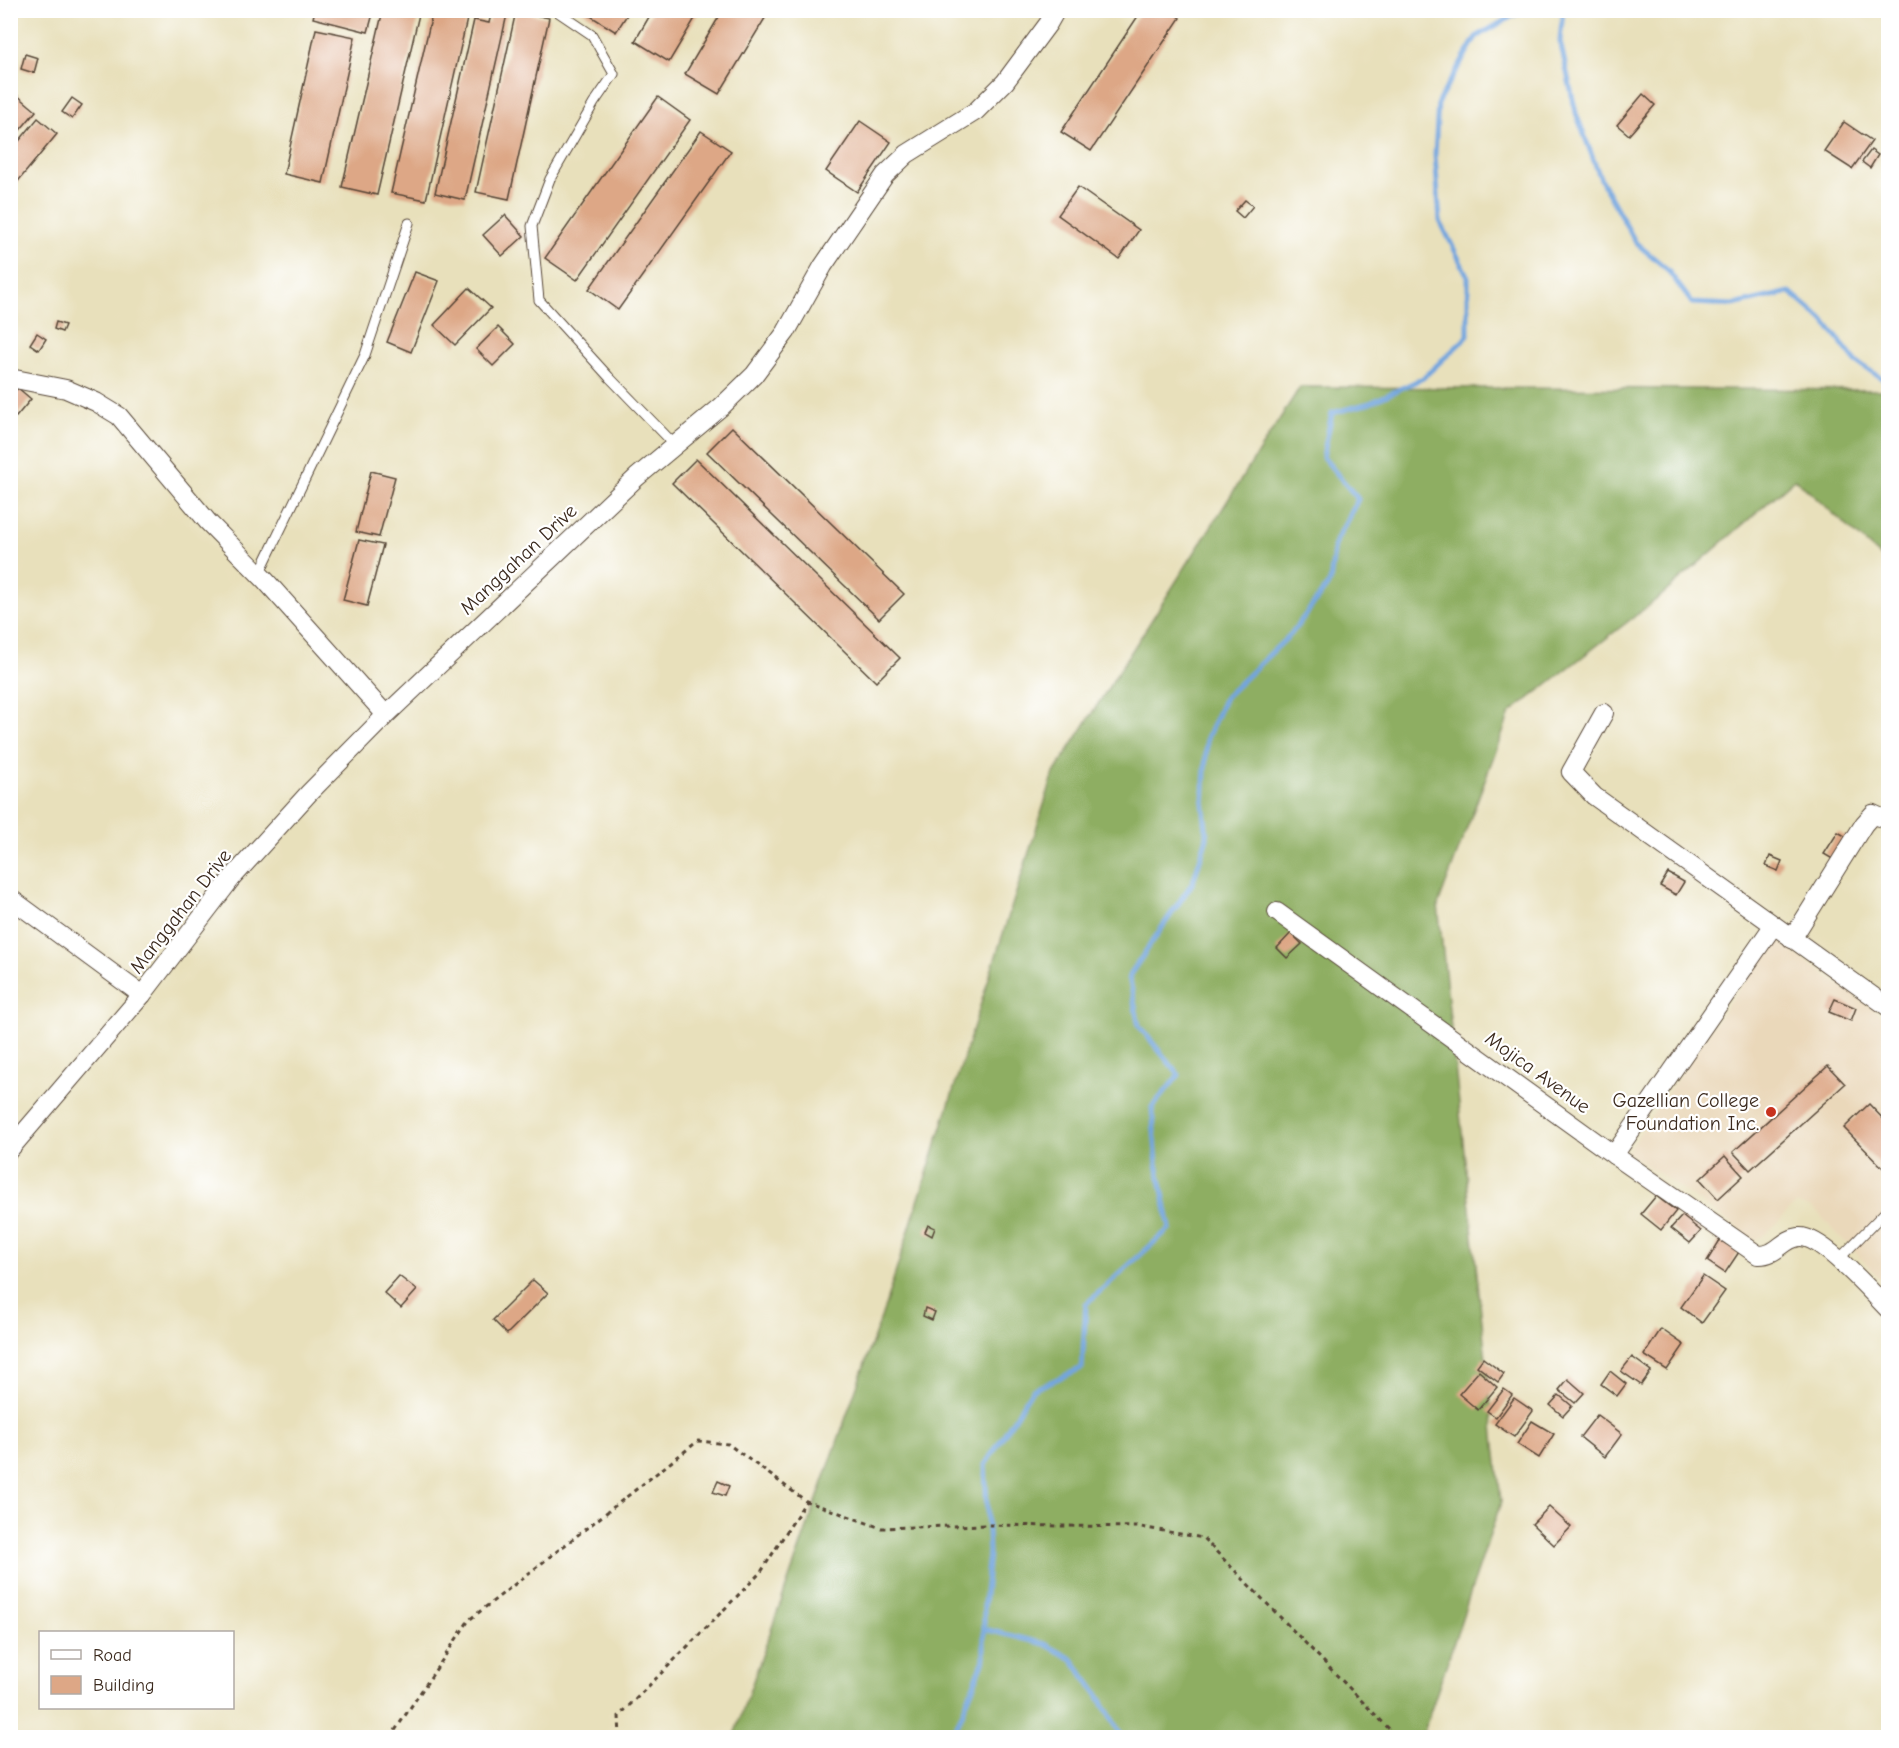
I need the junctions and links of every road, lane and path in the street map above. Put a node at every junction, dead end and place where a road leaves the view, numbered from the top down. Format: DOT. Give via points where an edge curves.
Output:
graph roads {
  1 [pos="555,10"];
  2 [pos="1056,10"];
  3 [pos="409,223"];
  4 [pos="10,378"];
  5 [pos="674,444"];
  6 [pos="259,574"];
  7 [pos="1604,713"];
  8 [pos="386,715"];
  9 [pos="1888,821"];
  10 [pos="10,898"];
  11 [pos="1276,912"];
  12 [pos="1773,926"];
  13 [pos="1792,939"];
  14 [pos="142,995"];
  15 [pos="1888,1007"];
  16 [pos="10,1149"];
  17 [pos="1614,1155"];
  18 [pos="1888,1209"];
  19 [pos="1838,1260"];
  20 [pos="1888,1309"];
  21 [pos="806,1501"];
  22 [pos="390,1737"];
  23 [pos="620,1737"];
  24 [pos="1398,1737"];
  1 -- 5 [label="lane" via="592,35 614,74 550,179 532,226 539,300"];
  2 -- 5 [label="street, Manggahan Drive" via="1005,82 976,111 907,154 885,175 823,266 771,354 720,407"];
  3 -- 6 [label="lane" via="365,355"];
  4 -- 6 [label="street" via="66,388 119,416 208,522"];
  5 -- 8 [label="street, Manggahan Drive"];
  6 -- 8 [label="street"];
  7 -- 12 [label="street" via="1571,772 1594,796"];
  8 -- 14 [label="street, Manggahan Drive" via="231,879"];
  9 -- 13 [label="street" via="1873,814 1864,824"];
  10 -- 14 [label="street"];
  11 -- 17 [label="street, Mojica Avenue"];
  12 -- 13 [label="street"];
  12 -- 17 [label="street"];
  13 -- 15 [label="street"];
  14 -- 16 [label="street, Manggahan Drive"];
  17 -- 19 [label="street, Mojica Avenue" via="1758,1255 1771,1254 1801,1237 1812,1239"];
  18 -- 19 [label="lane"];
  19 -- 20 [label="street, Mojica Avenue"];
  21 -- 22 [label="path" via="728,1444 698,1441 469,1620"];
  21 -- 23 [label="path" via="761,1572 619,1716"];
  21 -- 24 [label="path" via="881,1528 1141,1527 1203,1538"];
}
